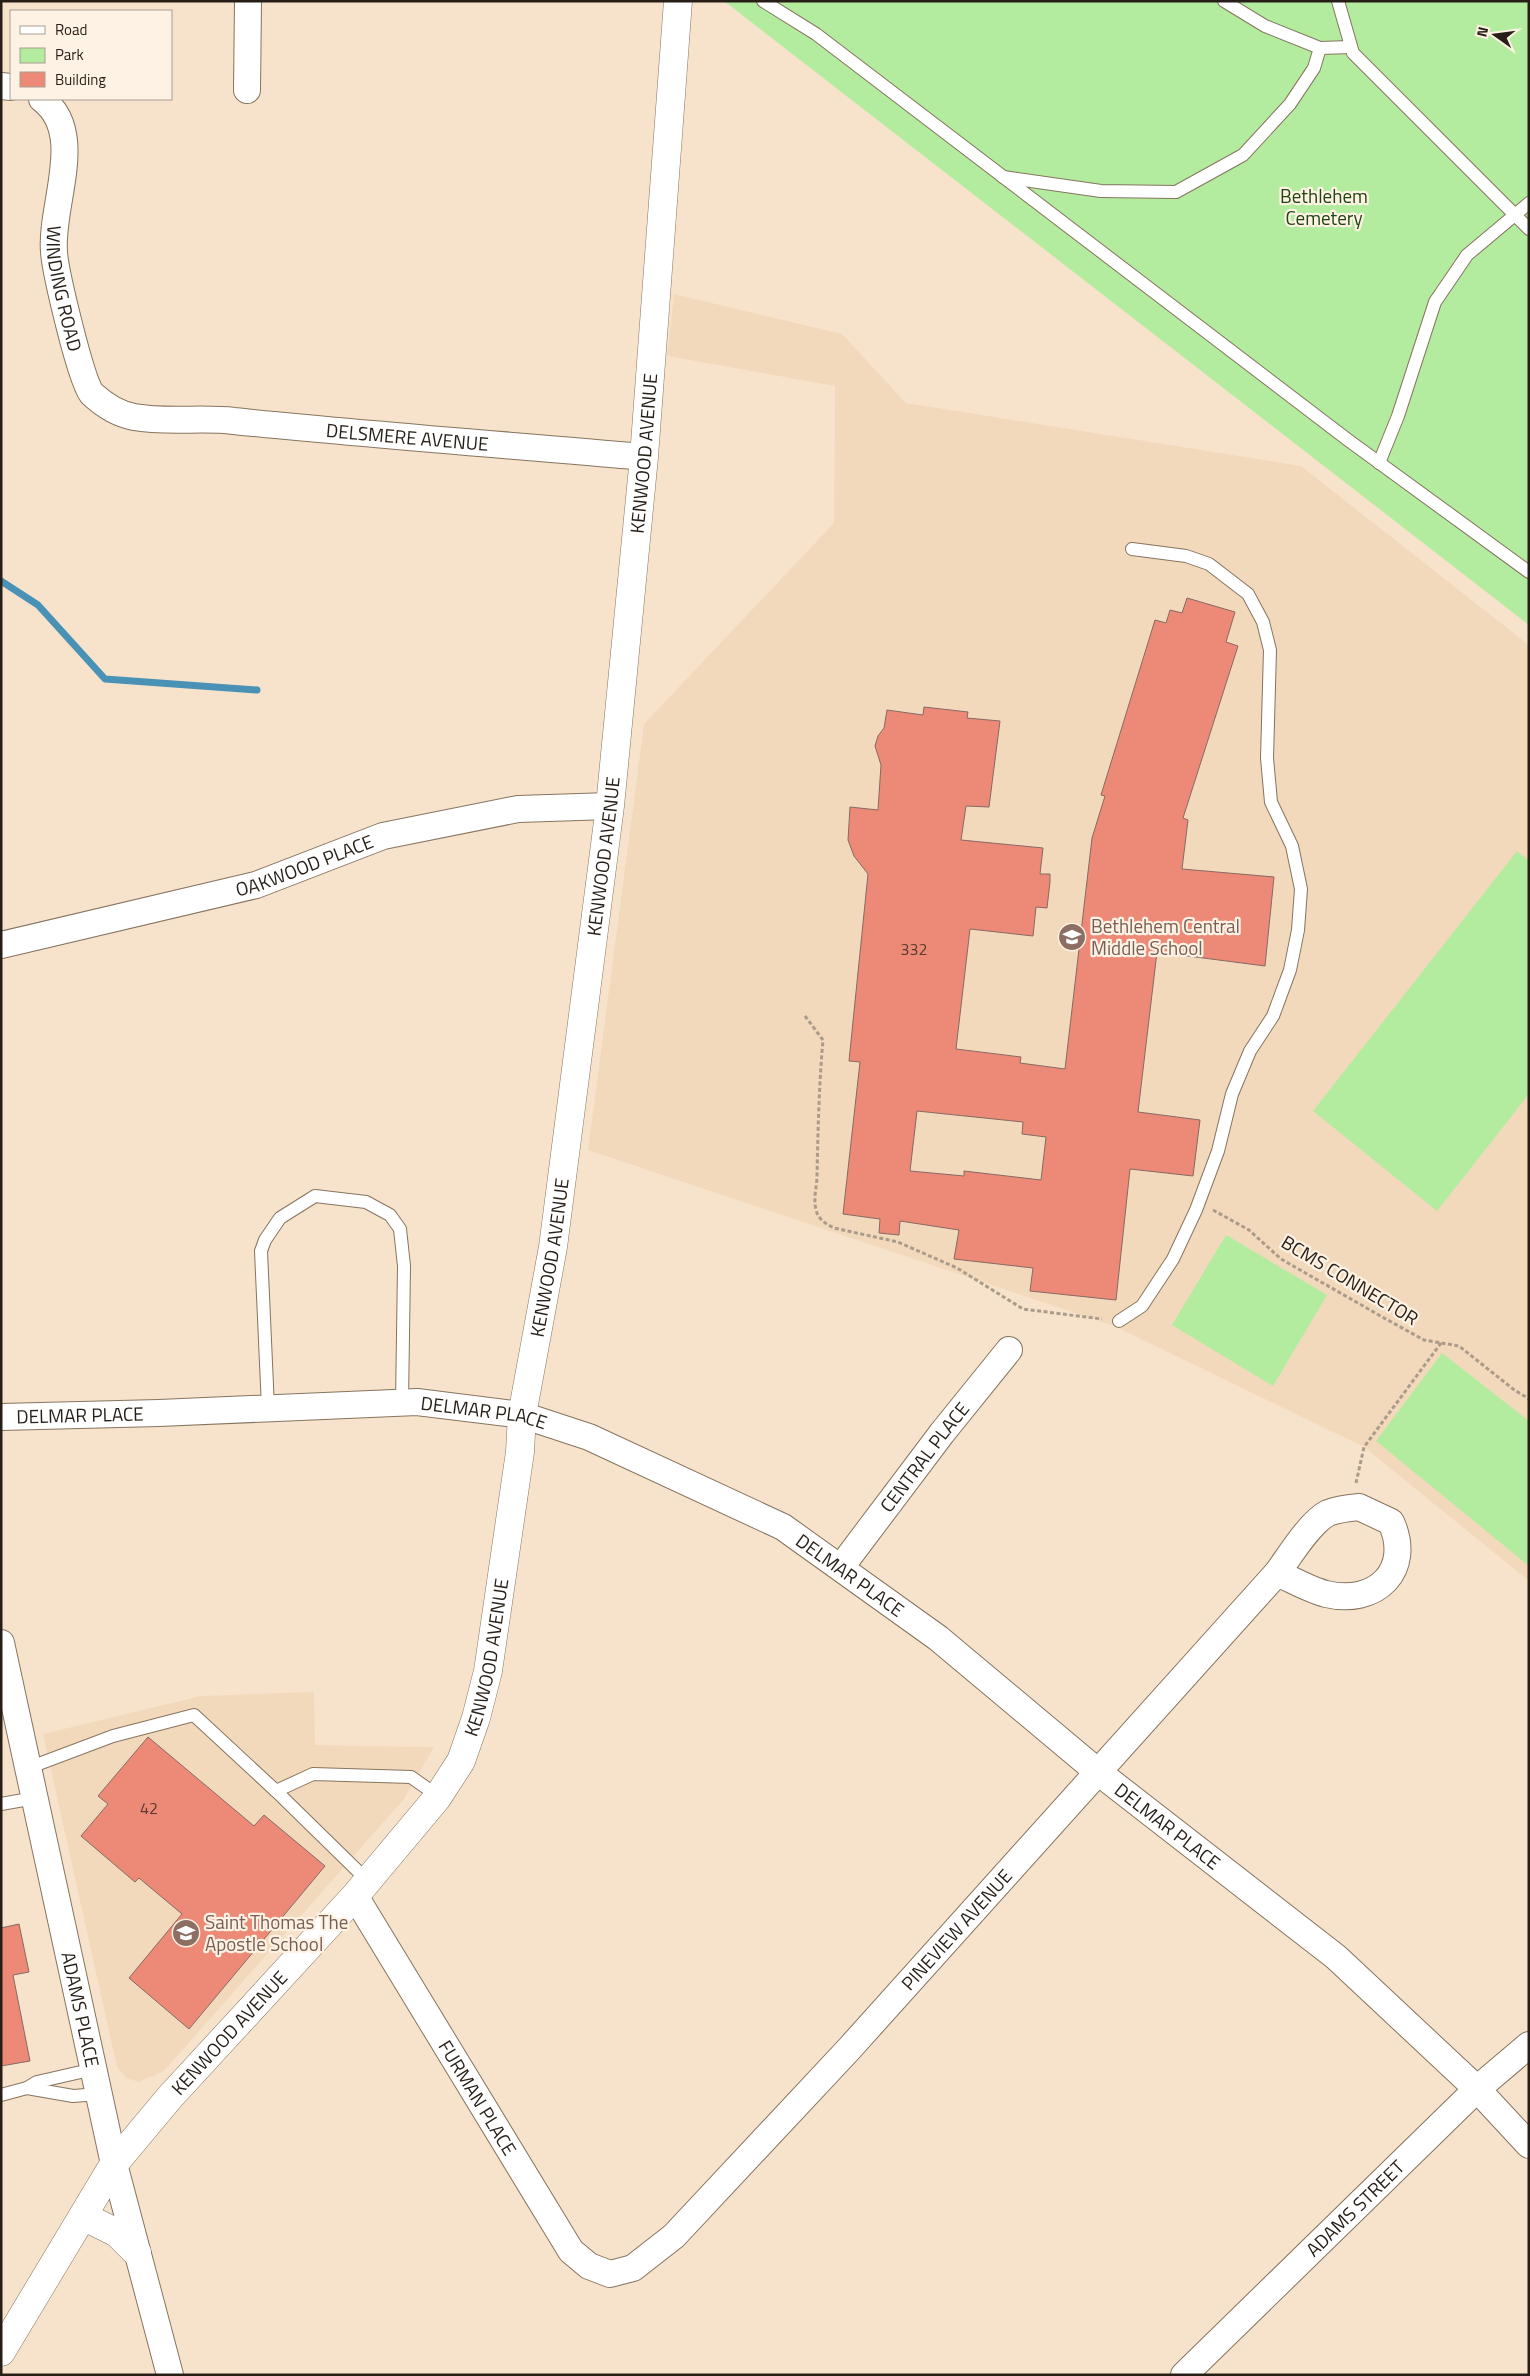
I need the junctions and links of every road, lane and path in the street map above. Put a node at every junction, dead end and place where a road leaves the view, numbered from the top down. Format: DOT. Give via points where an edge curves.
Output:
graph roads {
  1 [pos="248,1"];
  2 [pos="678,1"];
  3 [pos="763,1"];
  4 [pos="1224,1"];
  5 [pos="1338,1"];
  6 [pos="1351,47"];
  7 [pos="1320,48"];
  8 [pos="247,90"];
  9 [pos="43,100"];
  10 [pos="1000,177"];
  11 [pos="1529,203"];
  12 [pos="1515,215"];
  13 [pos="1529,229"];
  14 [pos="173,419"];
  15 [pos="644,457"];
  16 [pos="1379,463"];
  17 [pos="1132,549"];
  18 [pos="1529,572"];
  19 [pos="610,806"];
  20 [pos="1,946"];
  21 [pos="805,1016"];
  22 [pos="1198,1203"];
  23 [pos="1119,1321"];
  24 [pos="1441,1343"];
  25 [pos="1009,1350"];
  26 [pos="1529,1399"];
  27 [pos="402,1403"];
  28 [pos="268,1408"];
  29 [pos="522,1415"];
  30 [pos="1,1417"];
  31 [pos="1359,1507"];
  32 [pos="841,1567"];
  33 [pos="1277,1573"];
  34 [pos="1,1643"];
  35 [pos="28,1768"];
  36 [pos="1098,1772"];
  37 [pos="276,1791"];
  38 [pos="438,1796"];
  39 [pos="35,1798"];
  40 [pos="1,1804"];
  41 [pos="361,1888"];
  42 [pos="1529,2045"];
  43 [pos="96,2081"];
  44 [pos="28,2088"];
  45 [pos="1477,2089"];
  46 [pos="1,2094"];
  47 [pos="1529,2145"];
  48 [pos="114,2164"];
  49 [pos="82,2216"];
  50 [pos="138,2253"];
  51 [pos="622,2272"];
  52 [pos="1,2352"];
  53 [pos="170,2375"];
  54 [pos="1184,2375"];
  1 -- 8 [label="street"];
  2 -- 15 [label="street, KENWOOD AVENUE"];
  3 -- 10 [label="lane" via="816,34"];
  4 -- 7 [label="lane" via="1264,26"];
  5 -- 6 [label="lane"];
  6 -- 7 [label="lane"];
  6 -- 12 [label="lane" via="1353,53"];
  7 -- 10 [label="lane" via="1314,68 1290,104 1243,155 1176,192 1101,191"];
  9 -- 14 [label="street, WINDING ROAD" via="56,111 64,130 64,161 54,221 54,252 70,332 89,392 110,408 134,417"];
  10 -- 16 [label="lane"];
  11 -- 12 [label="lane"];
  12 -- 13 [label="lane"];
  12 -- 16 [label="lane" via="1467,255 1435,302 1398,416"];
  14 -- 15 [label="street, DELSMERE AVENUE" via="231,420"];
  15 -- 19 [label="street, KENWOOD AVENUE"];
  16 -- 18 [label="lane"];
  17 -- 22 [label="lane" via="1186,556 1209,564 1248,594 1263,622 1270,650 1267,758 1271,802 1292,846 1301,889 1298,930 1290,970 1272,1016 1250,1051 1232,1094 1218,1151"];
  19 -- 20 [label="street, OAKWOOD PLACE" via="518,809 383,836 256,885"];
  19 -- 29 [label="street, KENWOOD AVENUE" via="553,1247"];
  21 -- 23 [label="path" via="823,1040 814,1199 816,1212 824,1223 898,1242 957,1268 1023,1309"];
  22 -- 23 [label="lane" via="1173,1259 1142,1306"];
  22 -- 24 [label="path, BCMS CONNECTOR" via="1249,1230 1281,1259 1310,1276 1424,1340"];
  24 -- 26 [label="path, BCMS CONNECTOR" via="1459,1346"];
  24 -- 31 [label="path" via="1364,1447 1355,1481"];
  25 -- 32 [label="street, CENTRAL PLACE"];
  27 -- 28 [label="street, DELMAR PLACE"];
  27 -- 28 [label="lane" via="404,1266 400,1229 390,1215 366,1202 315,1196 280,1218 261,1251"];
  27 -- 29 [label="street, DELMAR PLACE"];
  28 -- 30 [label="street, DELMAR PLACE"];
  29 -- 32 [label="street, DELMAR PLACE" via="589,1437 783,1527"];
  29 -- 38 [label="street, KENWOOD AVENUE" via="520,1452 488,1671 461,1761"];
  31 -- 33 [label="street, PINEVIEW AVENUE" via="1326,1514 1314,1524"];
  31 -- 33 [label="street" via="1391,1522 1398,1537 1396,1566 1376,1588 1356,1597 1325,1594"];
  32 -- 36 [label="street, DELMAR PLACE" via="938,1638"];
  33 -- 36 [label="street, PINEVIEW AVENUE"];
  34 -- 35 [label="street, ADAMS PLACE"];
  35 -- 37 [label="lane" via="113,1736 194,1715"];
  35 -- 39 [label="street, ADAMS PLACE"];
  36 -- 45 [label="street, DELMAR PLACE" via="1336,1957"];
  36 -- 51 [label="street, PINEVIEW AVENUE" via="849,2050 674,2236 633,2268"];
  37 -- 38 [label="lane" via="313,1774 323,1774 411,1777"];
  37 -- 41 [label="lane"];
  38 -- 41 [label="street, KENWOOD AVENUE"];
  39 -- 40 [label="lane"];
  39 -- 43 [label="street, ADAMS PLACE"];
  41 -- 48 [label="street, KENWOOD AVENUE" via="170,2097"];
  41 -- 51 [label="street, FURMAN PLACE" via="571,2251 588,2266 610,2274"];
  42 -- 45 [label="street, ADAMS STREET"];
  43 -- 44 [label="lane" via="37,2082"];
  43 -- 44 [label="lane" via="74,2096"];
  43 -- 48 [label="street, ADAMS PLACE"];
  44 -- 46 [label="lane"];
  45 -- 47 [label="street, DELMAR PLACE"];
  45 -- 54 [label="street, ADAMS STREET"];
  48 -- 49 [label="street, KENWOOD AVENUE"];
  48 -- 50 [label="street, ADAMS PLACE"];
  49 -- 50 [label="street" via="117,2233"];
  49 -- 52 [label="street, KENWOOD AVENUE"];
  50 -- 53 [label="street, ADAMS PLACE"];
}
